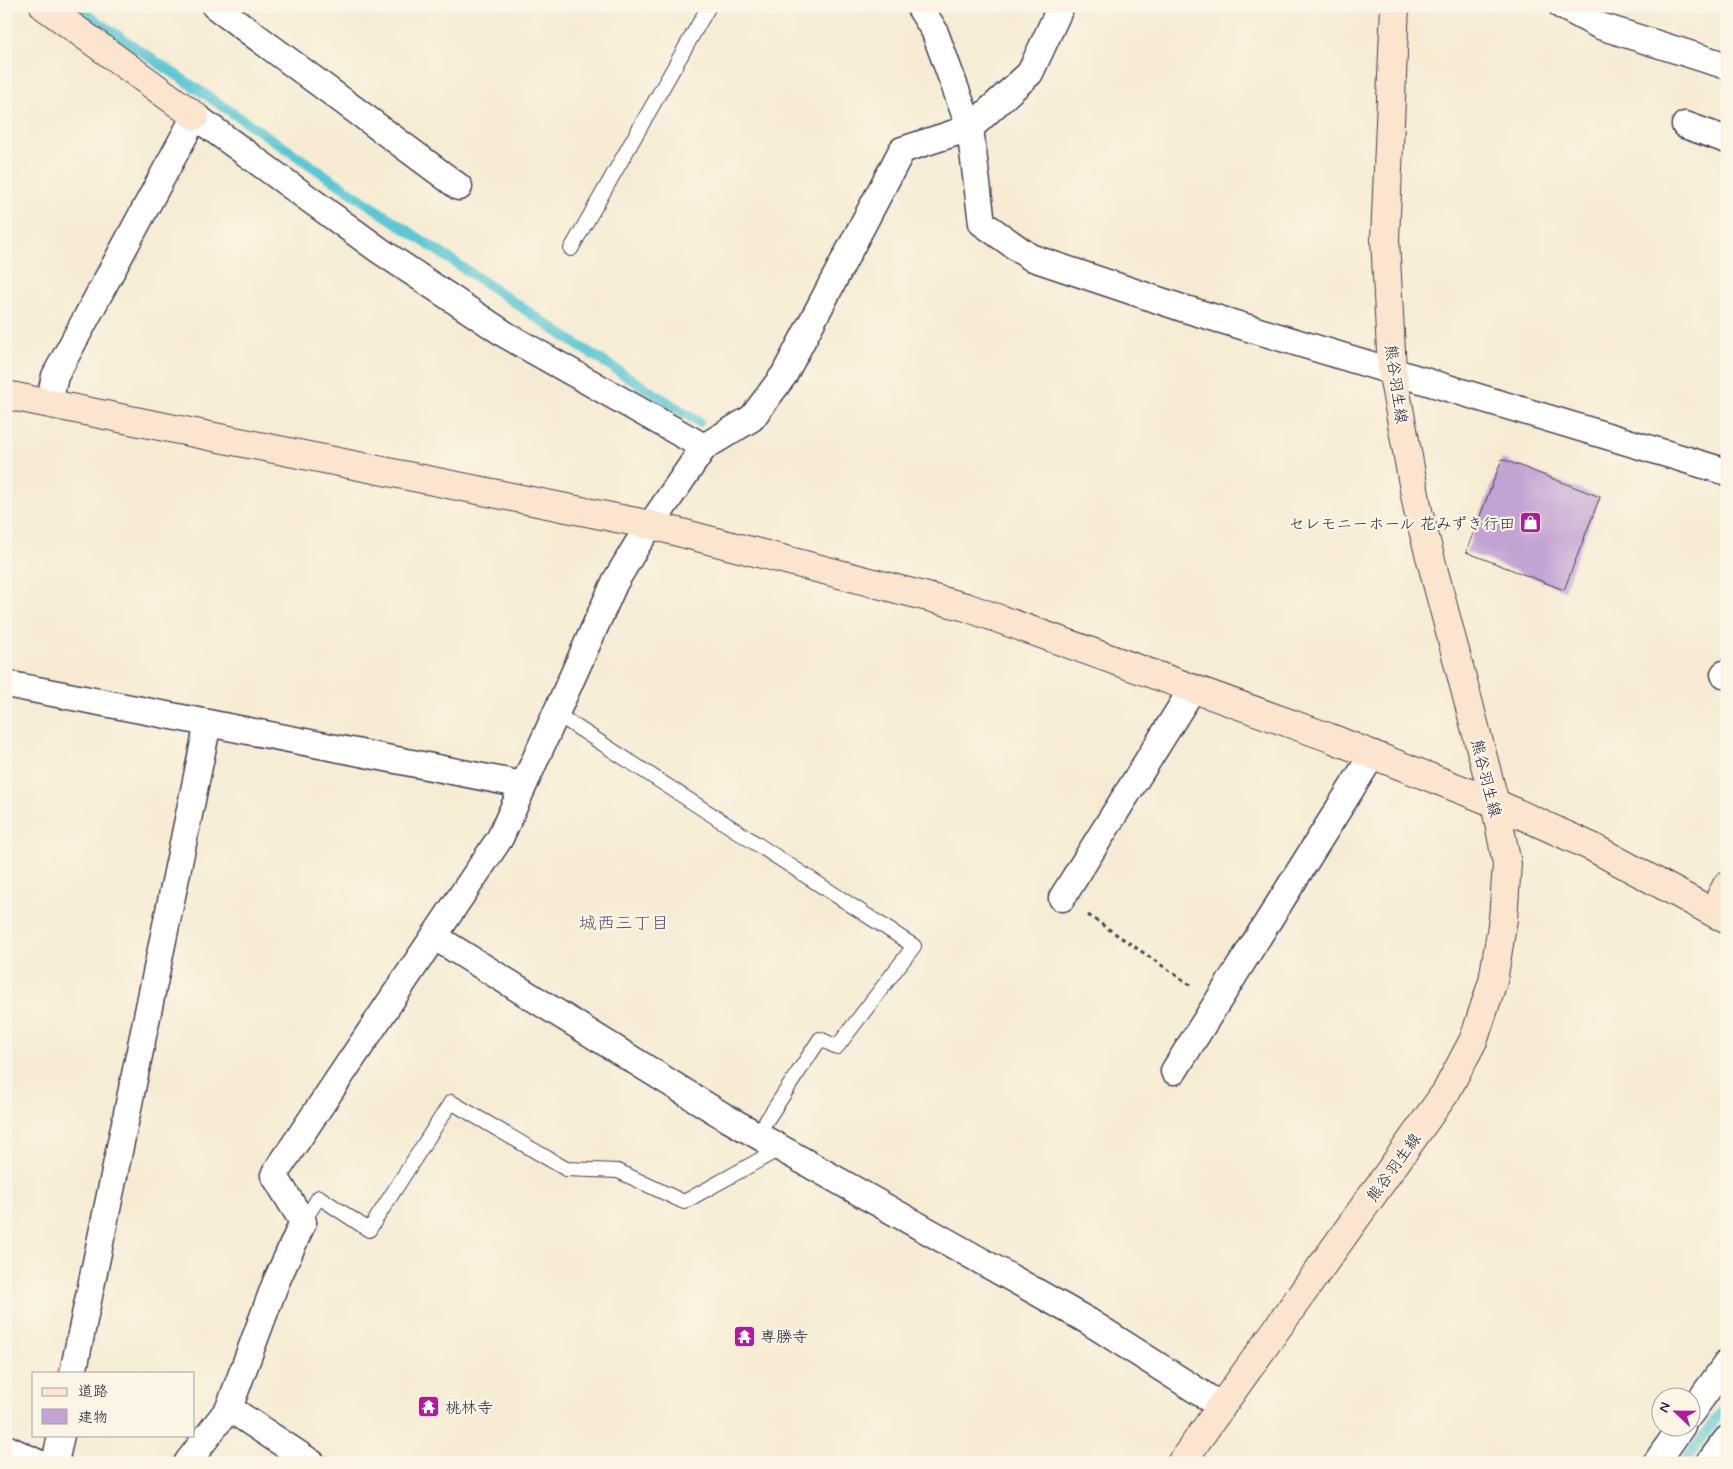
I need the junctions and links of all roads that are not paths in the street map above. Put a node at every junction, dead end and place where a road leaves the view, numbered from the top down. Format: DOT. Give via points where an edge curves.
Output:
graph roads {
  1 [pos="44,6"];
  2 [pos="215,6"];
  3 [pos="709,6"];
  4 [pos="919,6"];
  5 [pos="1061,6"];
  6 [pos="1395,6"];
  7 [pos="1562,6"];
  8 [pos="1727,66"];
  9 [pos="195,116"];
  10 [pos="1685,125"];
  11 [pos="970,128"];
  12 [pos="1727,140"];
  13 [pos="459,186"];
  14 [pos="571,249"];
  15 [pos="1392,370"];
  16 [pos="6,395"];
  17 [pos="49,403"];
  18 [pos="704,447"];
  19 [pos="1727,472"];
  20 [pos="651,525"];
  21 [pos="6,684"];
  22 [pos="1193,688"];
  23 [pos="555,713"];
  24 [pos="208,723"];
  25 [pos="1373,754"];
  26 [pos="523,785"];
  27 [pos="1495,803"];
  28 [pos="1727,885"];
  29 [pos="1062,898"];
  30 [pos="1720,916"];
  31 [pos="446,944"];
  32 [pos="1174,1071"];
  33 [pos="757,1135"];
  34 [pos="781,1148"];
  35 [pos="303,1222"];
  36 [pos="1727,1363"];
  37 [pos="74,1372"];
  38 [pos="1700,1400"];
  39 [pos="1221,1406"];
  40 [pos="229,1408"];
  41 [pos="60,1436"];
  42 [pos="1675,1436"];
  43 [pos="1727,1439"];
  44 [pos="6,1448"];
  45 [pos="38,1463"];
  46 [pos="54,1463"];
  47 [pos="187,1463"];
  48 [pos="312,1463"];
  49 [pos="1181,1463"];
  50 [pos="1656,1463"];
  51 [pos="1709,1463"];
  1 -- 9 [label="street"];
  2 -- 13 [label="street"];
  3 -- 14 [label="lane"];
  4 -- 11 [label="street" via="934,30"];
  5 -- 11 [label="street" via="1030,73"];
  6 -- 15 [label="street, 熊谷羽生線" via="1385,239"];
  7 -- 8 [label="street" via="1600,26"];
  9 -- 17 [label="street" via="55,376"];
  9 -- 18 [label="street" via="379,250 506,335"];
  10 -- 12 [label="street"];
  11 -- 15 [label="street" via="982,223 1030,257 1182,308"];
  11 -- 18 [label="street" via="902,150 784,375 752,418"];
  15 -- 19 [label="street"];
  15 -- 27 [label="street, 熊谷羽生線" via="1418,512"];
  16 -- 17 [label="street"];
  17 -- 20 [label="street"];
  18 -- 20 [label="street"];
  20 -- 22 [label="street" via="966,607"];
  20 -- 23 [label="street" via="615,582"];
  21 -- 24 [label="street"];
  22 -- 25 [label="street"];
  22 -- 29 [label="street"];
  23 -- 26 [label="street"];
  23 -- 33 [label="lane" via="914,946 837,1047 820,1039"];
  24 -- 26 [label="street"];
  24 -- 37 [label="street"];
  25 -- 27 [label="street"];
  25 -- 32 [label="street"];
  26 -- 31 [label="street"];
  27 -- 30 [label="street" via="1592,847"];
  27 -- 39 [label="street, 熊谷羽生線" via="1507,864 1503,910 1493,981 1474,1039 1446,1092"];
  28 -- 30 [label="street"];
  31 -- 33 [label="street"];
  31 -- 35 [label="street" via="274,1175"];
  33 -- 34 [label="street"];
  34 -- 35 [label="lane" via="684,1202 618,1171 566,1169 451,1102 369,1230 320,1197"];
  34 -- 39 [label="street" via="1088,1321"];
  35 -- 40 [label="street" via="276,1282"];
  36 -- 38 [label="street"];
  39 -- 49 [label="street, 熊谷羽生線"];
  40 -- 47 [label="street"];
  40 -- 48 [label="street"];
  41 -- 46 [label="street"];
  42 -- 50 [label="street"];
  43 -- 51 [label="street"];
  44 -- 45 [label="street"];
}
